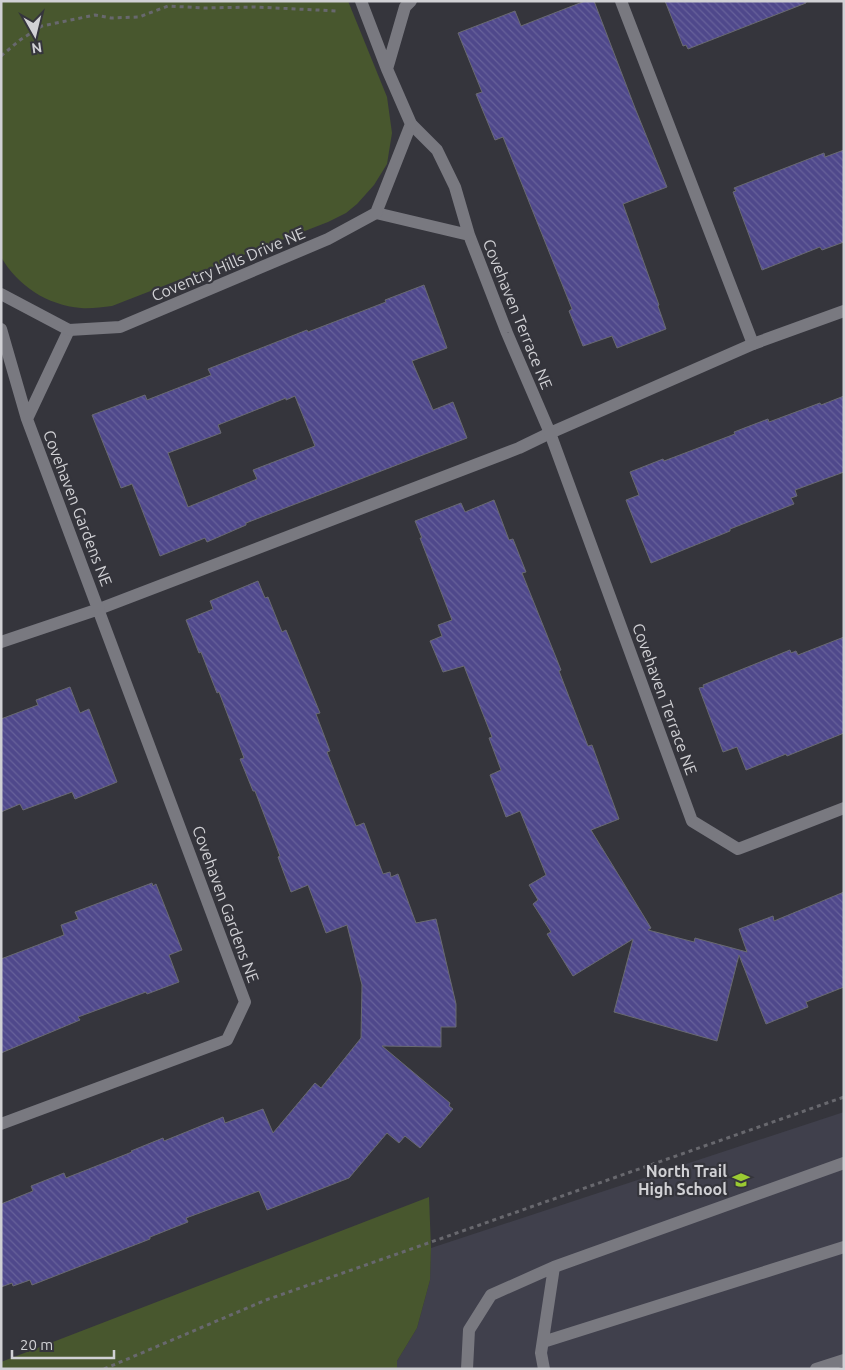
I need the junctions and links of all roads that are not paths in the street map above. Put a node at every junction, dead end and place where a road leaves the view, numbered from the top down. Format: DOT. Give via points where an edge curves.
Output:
graph roads {
  1 [pos="412,1"];
  2 [pos="621,1"];
  3 [pos="362,5"];
  4 [pos="387,69"];
  5 [pos="411,124"];
  6 [pos="376,213"];
  7 [pos="469,235"];
  8 [pos="1,294"];
  9 [pos="844,311"];
  10 [pos="1,329"];
  11 [pos="69,330"];
  12 [pos="753,344"];
  13 [pos="27,419"];
  14 [pos="550,432"];
  15 [pos="99,609"];
  16 [pos="1,642"];
  17 [pos="844,808"];
  18 [pos="1,1124"];
  19 [pos="844,1163"];
  20 [pos="844,1247"];
  21 [pos="554,1267"];
  22 [pos="543,1342"];
  23 [pos="843,1362"];
  24 [pos="467,1369"];
  25 [pos="544,1369"];
  26 [pos="816,1369"];
  1 -- 4 [label="street" via="406,7"];
  2 -- 12 [label="street"];
  3 -- 4 [label="street"];
  4 -- 5 [label="street"];
  5 -- 6 [label="street"];
  5 -- 7 [label="street, Covehaven Terrace NE" via="437,150 455,187"];
  6 -- 7 [label="street, Covehaven Terrace NE"];
  6 -- 11 [label="street, Coventry Hills Drive NE" via="328,239 120,327"];
  7 -- 14 [label="street, Covehaven Terrace NE"];
  8 -- 11 [label="street"];
  9 -- 12 [label="street"];
  10 -- 13 [label="street, Covehaven Gardens NE"];
  11 -- 13 [label="street, Covehaven Gardens NE"];
  12 -- 14 [label="street"];
  13 -- 15 [label="street, Covehaven Gardens NE"];
  14 -- 15 [label="street" via="519,448"];
  14 -- 17 [label="street, Covehaven Terrace NE" via="692,821 738,849"];
  15 -- 16 [label="street, Covehaven Gardens NE"];
  15 -- 18 [label="street, Covehaven Gardens NE" via="245,1002 227,1040"];
  19 -- 21 [label="street"];
  20 -- 22 [label="street"];
  21 -- 22 [label="street"];
  21 -- 24 [label="street" via="491,1295 469,1330"];
  22 -- 25 [label="street"];
  23 -- 26 [label="street"];
}
